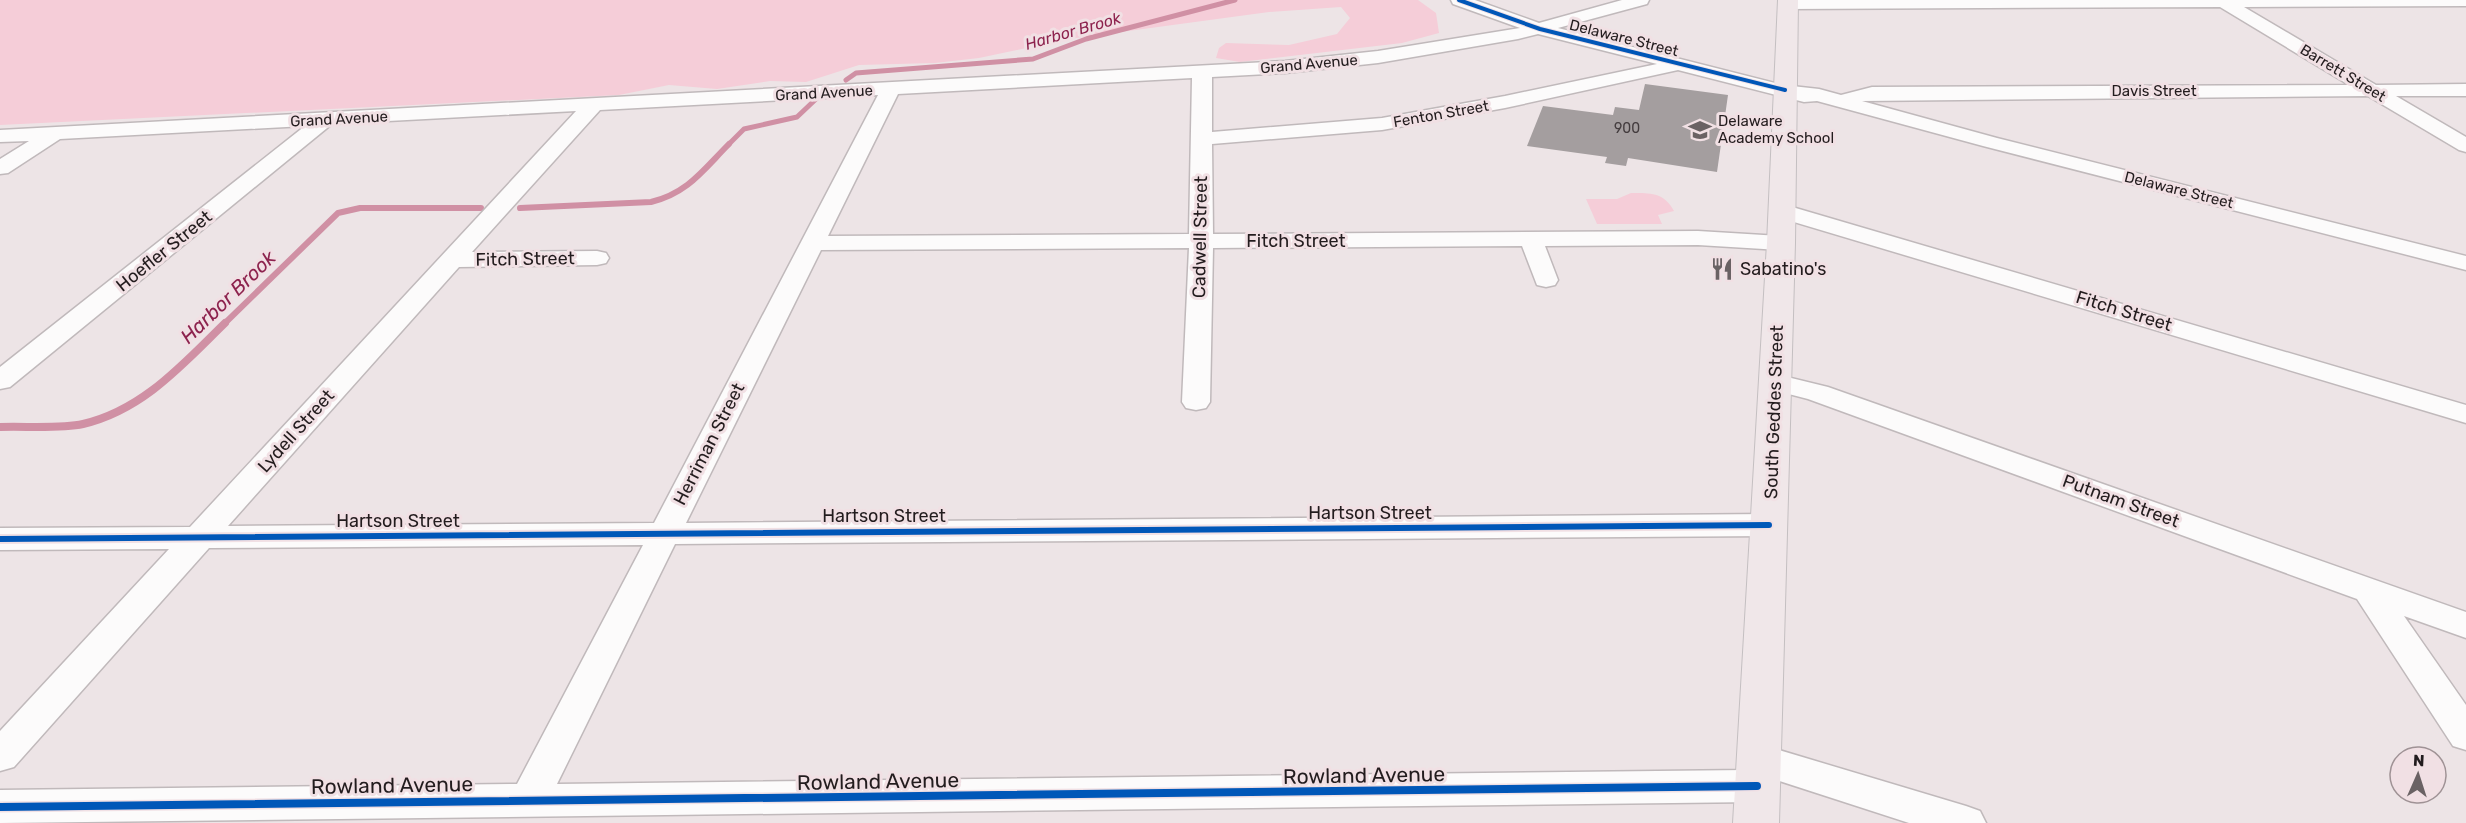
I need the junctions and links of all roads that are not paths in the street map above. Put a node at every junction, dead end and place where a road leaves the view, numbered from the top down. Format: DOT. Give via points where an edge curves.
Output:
graph roads {
  1 [pos="1460,0"];
  2 [pos="1641,0"];
  3 [pos="2222,1"];
  4 [pos="1788,2"];
  5 [pos="2466,2"];
  6 [pos="1540,29"];
  7 [pos="1677,63"];
  8 [pos="1202,73"];
  9 [pos="891,89"];
  10 [pos="1785,90"];
  11 [pos="2466,90"];
  12 [pos="2374,91"];
  13 [pos="1844,102"];
  14 [pos="593,105"];
  15 [pos="1892,116"];
  16 [pos="326,119"];
  17 [pos="55,133"];
  18 [pos="0,136"];
  19 [pos="1202,139"];
  20 [pos="2466,146"];
  21 [pos="0,168"];
  22 [pos="1782,211"];
  23 [pos="1531,239"];
  24 [pos="1201,241"];
  25 [pos="811,243"];
  26 [pos="1780,243"];
  27 [pos="597,258"];
  28 [pos="453,260"];
  29 [pos="2466,263"];
  30 [pos="1546,280"];
  31 [pos="0,381"];
  32 [pos="1774,382"];
  33 [pos="1196,402"];
  34 [pos="2466,414"];
  35 [pos="1769,525"];
  36 [pos="663,534"];
  37 [pos="199,537"];
  38 [pos="0,540"];
  39 [pos="2369,590"];
  40 [pos="2466,625"];
  41 [pos="2466,735"];
  42 [pos="0,756"];
  43 [pos="1757,789"];
  44 [pos="529,800"];
  45 [pos="0,807"];
  46 [pos="437,812"];
  47 [pos="1966,823"];
  1 -- 6 [label="street, Delaware Street"];
  2 -- 6 [label="street, Grand Avenue"];
  3 -- 4 [label="street"];
  3 -- 5 [label="street"];
  3 -- 12 [label="street, Barrett Street"];
  4 -- 10 [label="main road, South Geddes Street"];
  6 -- 7 [label="street, Delaware Street"];
  6 -- 8 [label="street, Grand Avenue" via="1378,57"];
  7 -- 10 [label="street, Delaware Street"];
  7 -- 19 [label="street, Fenton Street" via="1505,102 1382,124"];
  8 -- 9 [label="street, Grand Avenue"];
  8 -- 19 [label="street, Cadwell Street"];
  9 -- 14 [label="street, Grand Avenue"];
  9 -- 25 [label="street, Herriman Street"];
  10 -- 13 [label="street, Delaware Street"];
  10 -- 15 [label="street, Delaware Street" via="1871,114"];
  10 -- 22 [label="main road, South Geddes Street"];
  11 -- 12 [label="street, Davis Street"];
  12 -- 13 [label="street, Davis Street" via="1872,93"];
  12 -- 20 [label="street, Barrett Street"];
  13 -- 15 [label="street, Delaware Street"];
  14 -- 16 [label="street, Grand Avenue"];
  14 -- 28 [label="street, Lydell Street"];
  15 -- 29 [label="street, Delaware Street"];
  16 -- 17 [label="street, Grand Avenue"];
  16 -- 31 [label="street, Hoefler Street"];
  17 -- 18 [label="street, Grand Avenue"];
  17 -- 21 [label="street"];
  19 -- 24 [label="street, Cadwell Street"];
  22 -- 26 [label="main road, South Geddes Street"];
  22 -- 34 [label="street, Fitch Street"];
  23 -- 24 [label="street, Fitch Street"];
  23 -- 26 [label="street, Fitch Street" via="1698,238"];
  23 -- 30 [label="street"];
  24 -- 25 [label="street, Fitch Street"];
  24 -- 33 [label="street, Cadwell Street"];
  25 -- 36 [label="street, Herriman Street"];
  26 -- 32 [label="main road, South Geddes Street"];
  27 -- 28 [label="street, Fitch Street"];
  28 -- 37 [label="street, Lydell Street"];
  32 -- 35 [label="main road, South Geddes Street"];
  32 -- 39 [label="street, Putnam Street" via="1818,393"];
  35 -- 36 [label="street, Hartson Street"];
  35 -- 43 [label="main road, South Geddes Street"];
  36 -- 37 [label="street, Hartson Street"];
  36 -- 44 [label="street, Herriman Street"];
  37 -- 38 [label="street, Hartson Street"];
  37 -- 42 [label="street, Lydell Street"];
  39 -- 40 [label="street, Putnam Street"];
  39 -- 41 [label="street"];
  43 -- 44 [label="street, Rowland Avenue"];
  43 -- 47 [label="street, Rowland Avenue" via="1857,791"];
  44 -- 46 [label="street, Rowland Avenue"];
  45 -- 46 [label="street, Rowland Avenue"];
}
